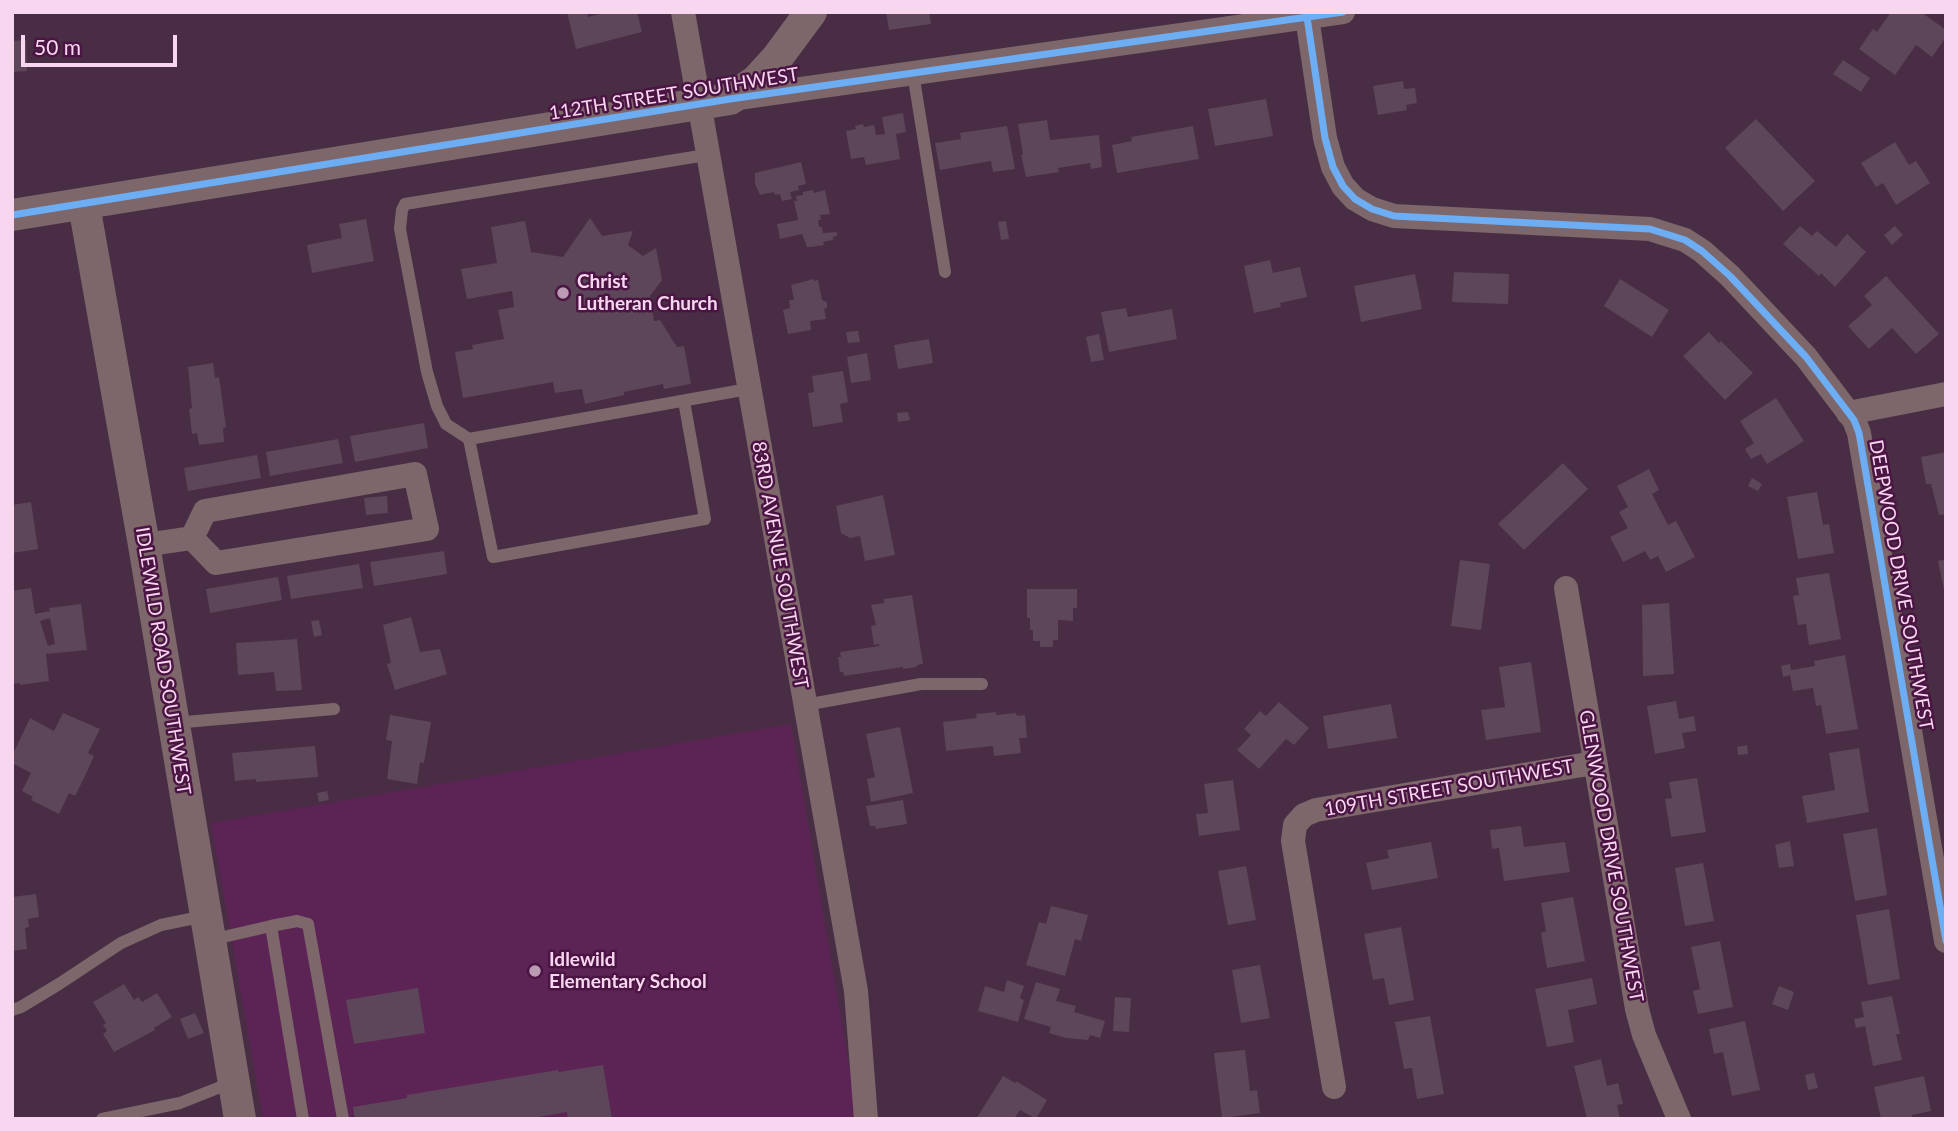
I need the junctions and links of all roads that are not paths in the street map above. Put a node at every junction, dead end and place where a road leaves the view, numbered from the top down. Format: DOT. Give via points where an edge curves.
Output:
graph roads {
  1 [pos="682,12"];
  2 [pos="811,12"];
  3 [pos="1343,12"];
  4 [pos="1307,16"];
  5 [pos="913,73"];
  6 [pos="730,100"];
  7 [pos="698,106"];
  8 [pos="706,155"];
  9 [pos="84,205"];
  10 [pos="12,215"];
  11 [pos="945,272"];
  12 [pos="748,389"];
  13 [pos="1946,394"];
  14 [pos="684,401"];
  15 [pos="1848,413"];
  16 [pos="469,439"];
  17 [pos="192,538"];
  18 [pos="144,545"];
  19 [pos="1566,588"];
  20 [pos="982,684"];
  21 [pos="805,705"];
  22 [pos="334,709"];
  23 [pos="174,723"];
  24 [pos="1594,763"];
  25 [pos="271,926"];
  26 [pos="208,928"];
  27 [pos="1946,941"];
  28 [pos="12,1010"];
  29 [pos="234,1082"];
  30 [pos="1334,1087"];
  31 [pos="102,1119"];
  32 [pos="240,1119"];
  33 [pos="303,1119"];
  34 [pos="342,1119"];
  35 [pos="866,1119"];
  36 [pos="1679,1119"];
  1 -- 7 [label="street, 83RD AVENUE SOUTHWEST"];
  2 -- 6 [label="street" via="757,81"];
  3 -- 4 [label="street, 112TH STREET SOUTHWEST"];
  4 -- 5 [label="street, 112TH STREET SOUTHWEST"];
  4 -- 15 [label="street, DEEPWOOD DRIVE SOUTHWEST" via="1325,138 1343,186 1355,199 1394,216 1650,229 1685,240 1740,286 1806,357"];
  5 -- 6 [label="street, 112TH STREET SOUTHWEST"];
  5 -- 11 [label="lane"];
  6 -- 7 [label="street, 112TH STREET SOUTHWEST"];
  7 -- 8 [label="street, 83RD AVENUE SOUTHWEST"];
  7 -- 9 [label="street, 112TH STREET SOUTHWEST"];
  8 -- 12 [label="street, 83RD AVENUE SOUTHWEST"];
  8 -- 16 [label="lane" via="405,204 400,229 427,372 446,424"];
  9 -- 10 [label="street, 112TH STREET SOUTHWEST"];
  9 -- 18 [label="street, IDLEWILD ROAD SOUTHWEST"];
  12 -- 14 [label="lane"];
  12 -- 21 [label="street, 83RD AVENUE SOUTHWEST"];
  13 -- 15 [label="street"];
  14 -- 16 [label="lane"];
  14 -- 16 [label="lane" via="705,519 494,557"];
  15 -- 27 [label="street, DEEPWOOD DRIVE SOUTHWEST" via="1859,433"];
  17 -- 17 [label="street" via="216,563 427,529 415,474 205,511"];
  17 -- 18 [label="street"];
  18 -- 23 [label="street, IDLEWILD ROAD SOUTHWEST"];
  19 -- 24 [label="street, GLENWOOD DRIVE SOUTHWEST"];
  20 -- 21 [label="lane" via="921,684"];
  21 -- 35 [label="street, 83RD AVENUE SOUTHWEST" via="856,991"];
  22 -- 23 [label="lane"];
  23 -- 26 [label="street, IDLEWILD ROAD SOUTHWEST"];
  24 -- 30 [label="street, 109TH STREET SOUTHWEST" via="1316,810 1295,825 1293,841"];
  24 -- 36 [label="street, GLENWOOD DRIVE SOUTHWEST" via="1637,1009"];
  25 -- 26 [label="lane"];
  25 -- 33 [label="lane"];
  25 -- 34 [label="lane" via="297,921 308,925"];
  26 -- 28 [label="lane" via="161,925 121,943"];
  26 -- 29 [label="street, IDLEWILD ROAD SOUTHWEST"];
  29 -- 31 [label="lane" via="180,1103"];
  29 -- 32 [label="street, IDLEWILD ROAD SOUTHWEST"];
}
